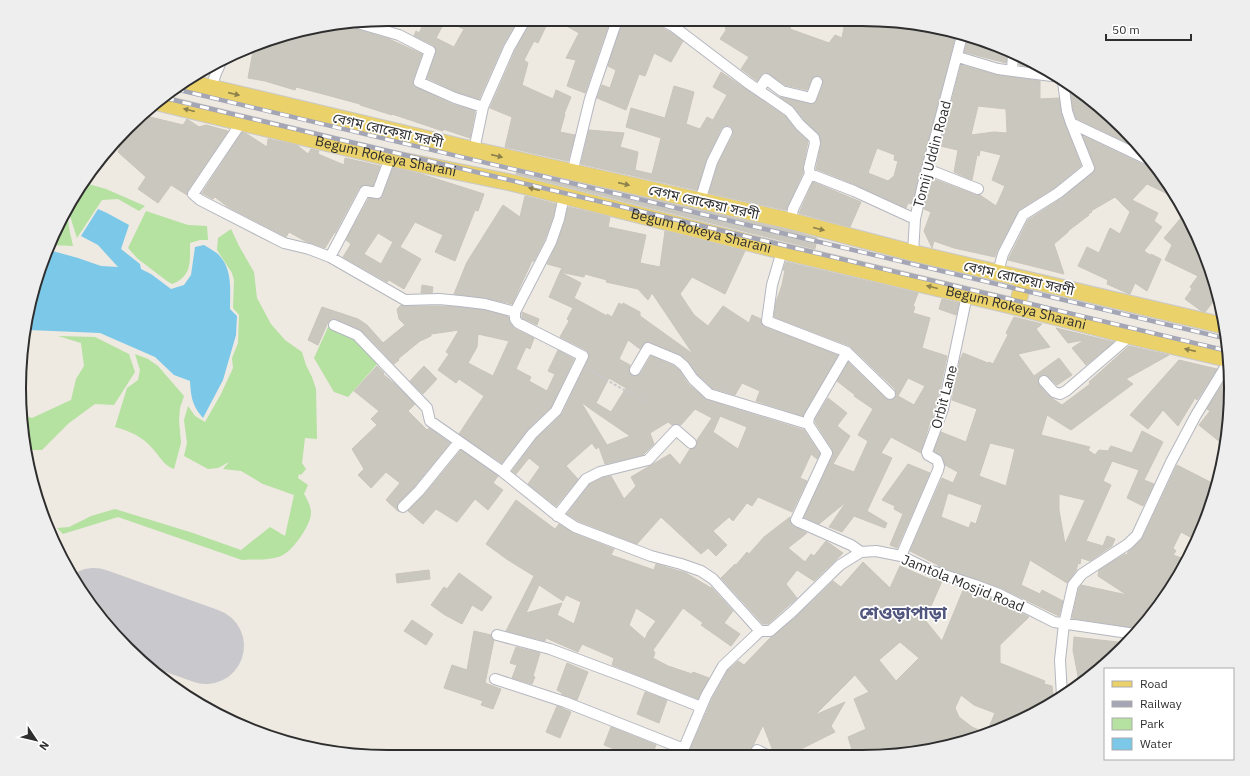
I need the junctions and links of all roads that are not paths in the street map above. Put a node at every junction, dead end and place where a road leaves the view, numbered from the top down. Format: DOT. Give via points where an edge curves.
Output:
graph roads {
  1 [pos="522,26"];
  2 [pos="615,26"];
  3 [pos="672,26"];
  4 [pos="370,27"];
  5 [pos="961,40"];
  6 [pos="958,56"];
  7 [pos="1013,59"];
  8 [pos="218,68"];
  9 [pos="1012,71"];
  10 [pos="1045,75"];
  11 [pos="817,82"];
  12 [pos="193,83"];
  13 [pos="211,88"];
  14 [pos="1064,88"];
  15 [pos="759,90"];
  16 [pos="267,101"];
  17 [pos="164,104"];
  18 [pos="483,108"];
  19 [pos="241,123"];
  20 [pos="1071,123"];
  21 [pos="261,127"];
  22 [pos="727,132"];
  23 [pos="474,150"];
  24 [pos="1139,155"];
  25 [pos="390,158"];
  26 [pos="927,169"];
  27 [pos="572,173"];
  28 [pos="810,174"];
  29 [pos="978,189"];
  30 [pos="564,196"];
  31 [pos="700,201"];
  32 [pos="915,219"];
  33 [pos="791,221"];
  34 [pos="782,251"];
  35 [pos="913,253"];
  36 [pos="330,257"];
  37 [pos="998,272"];
  38 [pos="1024,279"];
  39 [pos="967,295"];
  40 [pos="1016,307"];
  41 [pos="515,312"];
  42 [pos="1218,324"];
  43 [pos="334,325"];
  44 [pos="1125,335"];
  45 [pos="847,352"];
  46 [pos="1223,359"];
  47 [pos="1223,368"];
  48 [pos="635,370"];
  49 [pos="1044,381"];
  50 [pos="890,394"];
  51 [pos="808,424"];
  52 [pos="459,442"];
  53 [pos="691,443"];
  54 [pos="503,472"];
  55 [pos="403,506"];
  56 [pos="557,516"];
  57 [pos="861,552"];
  58 [pos="901,556"];
  59 [pos="1064,624"];
  60 [pos="760,632"];
  61 [pos="1128,633"];
  62 [pos="497,635"];
  63 [pos="494,679"];
  64 [pos="1062,690"];
  65 [pos="701,708"];
  66 [pos="676,750"];
  67 [pos="684,750"];
  1 -- 18 [label="street" via="509,48"];
  2 -- 27 [label="street" via="590,99"];
  3 -- 15 [label="street"];
  4 -- 18 [label="street" via="399,35 430,51 419,82"];
  5 -- 6 [label="street, Tomij Uddin Road"];
  6 -- 9 [label="street"];
  6 -- 26 [label="street, Tomij Uddin Road"];
  7 -- 9 [label="street"];
  8 -- 13 [label="street"];
  9 -- 10 [label="street"];
  11 -- 15 [label="street" via="811,98 782,90 766,79"];
  12 -- 13 [label="main road, বেগম রোকেয়া সরণী"];
  13 -- 16 [label="main road, বেগম রোকেয়া সরণী, one-way"];
  14 -- 20 [label="street"];
  15 -- 28 [label="street" via="789,111 814,138"];
  16 -- 21 [label="main road"];
  16 -- 23 [label="main road, বেগম রোকেয়া সরণী"];
  19 -- 17 [label="main road, one-way"];
  18 -- 23 [label="street"];
  19 -- 21 [label="main road"];
  19 -- 36 [label="street" via="194,194 200,200 284,243"];
  20 -- 24 [label="street"];
  20 -- 37 [label="street" via="1089,168 1058,193 1023,215 1003,254"];
  21 -- 25 [label="main road, Begum Rokeya Sharani"];
  22 -- 31 [label="street" via="712,162"];
  23 -- 27 [label="main road, বেগম রোকেয়া সরণী, one-way"];
  30 -- 25 [label="main road, Begum Rokeya Sharani, one-way"];
  25 -- 36 [label="street" via="377,193 365,191"];
  26 -- 29 [label="street"];
  26 -- 32 [label="street, Tomij Uddin Road"];
  27 -- 31 [label="main road, বেগম রোকেয়া সরণী, one-way"];
  28 -- 32 [label="street"];
  28 -- 33 [label="street" via="793,209"];
  30 -- 34 [label="main road, Begum Rokeya Sharani"];
  30 -- 41 [label="street" via="551,242"];
  31 -- 33 [label="main road, বেগম রোকেয়া সরণী"];
  32 -- 35 [label="street, Tomij Uddin Road"];
  33 -- 35 [label="main road, বেগম রোকেয়া সরণী, one-way"];
  39 -- 34 [label="main road, Begum Rokeya Sharani, one-way"];
  34 -- 45 [label="street" via="772,285 767,321"];
  35 -- 37 [label="main road, বেগম রোকেয়া সরণী"];
  36 -- 41 [label="street" via="405,300 460,301"];
  37 -- 38 [label="main road, বেগম রোকেয়া সরণী"];
  38 -- 40 [label="main road"];
  38 -- 42 [label="main road, বেগম রোকেয়া সরণী"];
  39 -- 40 [label="main road, Begum Rokeya Sharani"];
  39 -- 58 [label="street, Orbit Lane" via="943,409 927,452 937,460 938,470"];
  40 -- 44 [label="main road, Begum Rokeya Sharani"];
  41 -- 54 [label="street" via="518,323 583,356 556,411 532,434"];
  43 -- 52 [label="street" via="357,335 427,408 430,421"];
  46 -- 44 [label="main road, one-way"];
  44 -- 49 [label="street" via="1066,391 1060,394 1054,392"];
  45 -- 50 [label="street"];
  45 -- 51 [label="street"];
  47 -- 59 [label="street" via="1171,462 1137,535 1128,544 1082,574 1072,586"];
  48 -- 51 [label="street" via="648,348 677,360 709,394"];
  51 -- 57 [label="street" via="827,453 796,521 851,545"];
  52 -- 54 [label="street"];
  52 -- 55 [label="street" via="419,491"];
  53 -- 56 [label="street" via="676,430 648,460 600,472 586,479"];
  54 -- 56 [label="street"];
  56 -- 60 [label="street" via="575,527 651,556 701,571 713,579"];
  57 -- 58 [label="street, Jamtola Mosjid Road" via="876,551"];
  57 -- 60 [label="street" via="840,565 770,631"];
  58 -- 59 [label="street, Jamtola Mosjid Road" via="932,571 999,594 1054,622"];
  59 -- 61 [label="street, Jamtola Mosjid Road"];
  59 -- 64 [label="street" via="1060,660"];
  60 -- 65 [label="street" via="723,666"];
  62 -- 65 [label="street" via="550,649"];
  63 -- 66 [label="street" via="565,702"];
  65 -- 67 [label="street"];
}
